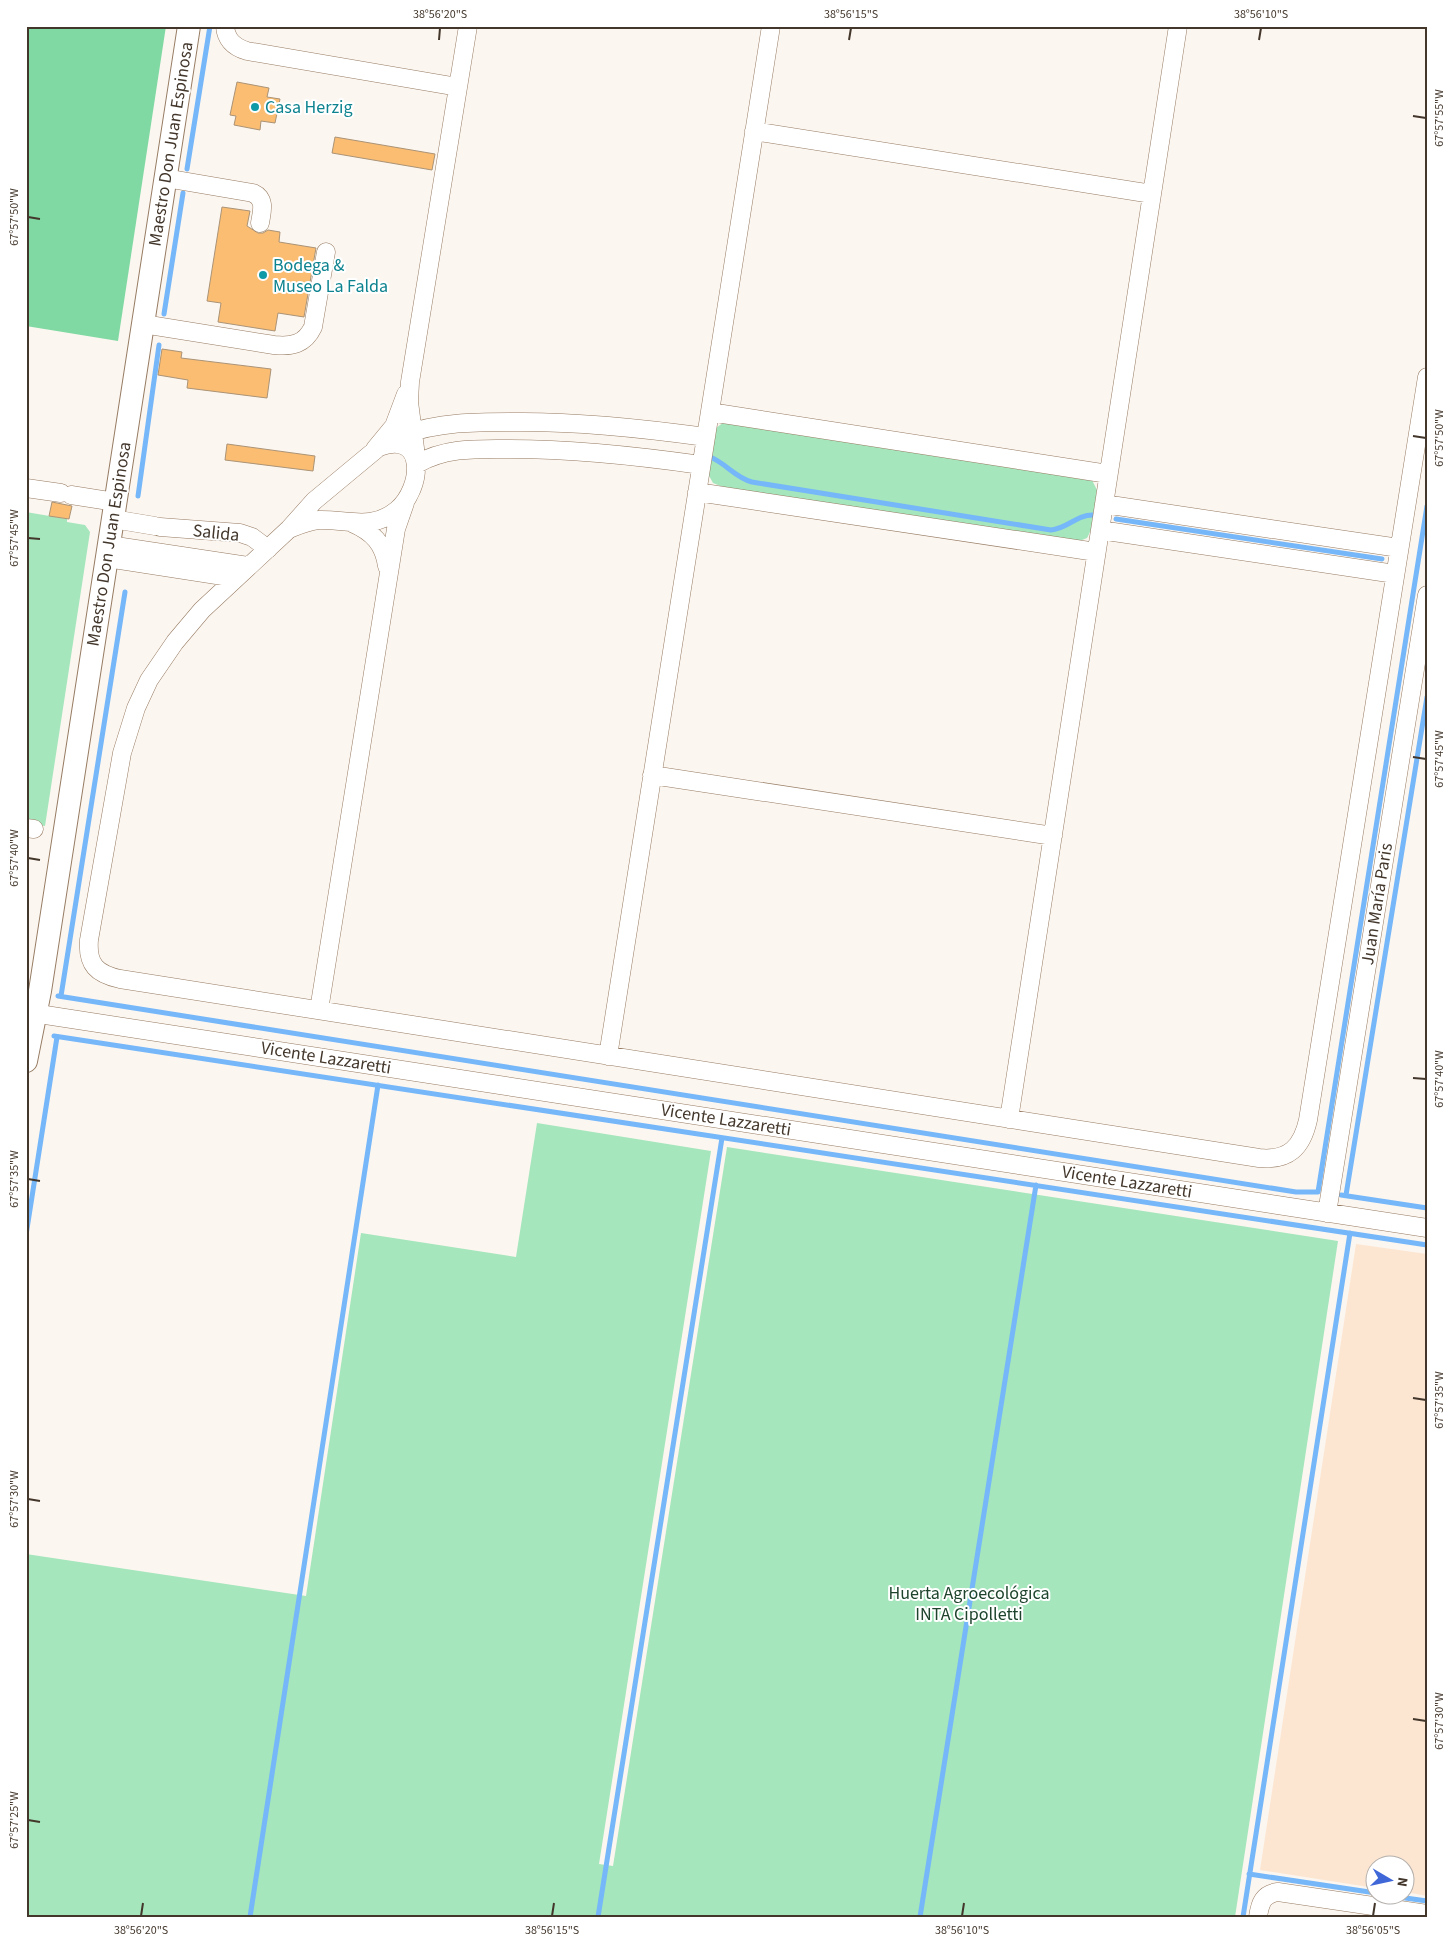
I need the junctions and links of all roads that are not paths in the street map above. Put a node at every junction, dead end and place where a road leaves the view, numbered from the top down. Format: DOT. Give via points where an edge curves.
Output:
graph roads {
  1 [pos="189,26"];
  2 [pos="225,26"];
  3 [pos="468,26"];
  4 [pos="771,26"];
  5 [pos="1178,26"];
  6 [pos="458,87"];
  7 [pos="754,131"];
  8 [pos="165,178"];
  9 [pos="1152,194"];
  10 [pos="260,223"];
  11 [pos="326,252"];
  12 [pos="143,324"];
  13 [pos="411,374"];
  14 [pos="1427,377"];
  15 [pos="710,412"];
  16 [pos="413,432"];
  17 [pos="706,436"];
  18 [pos="379,448"];
  19 [pos="417,464"];
  20 [pos="701,465"];
  21 [pos="1108,474"];
  22 [pos="26,488"];
  23 [pos="697,492"];
  24 [pos="406,500"];
  25 [pos="1104,504"];
  26 [pos="114,511"];
  27 [pos="352,523"];
  28 [pos="289,529"];
  29 [pos="1100,530"];
  30 [pos="1399,548"];
  31 [pos="268,549"];
  32 [pos="108,552"];
  33 [pos="1096,552"];
  34 [pos="242,572"];
  35 [pos="1395,574"];
  36 [pos="388,579"];
  37 [pos="1427,595"];
  38 [pos="652,775"];
  39 [pos="1053,836"];
  40 [pos="318,1010"];
  41 [pos="31,1013"];
  42 [pos="608,1056"];
  43 [pos="26,1061"];
  44 [pos="1009,1119"];
  45 [pos="1328,1213"];
  46 [pos="1427,1228"];
  47 [pos="1427,1914"];
  48 [pos="1258,1917"];
  1 -- 8 [label="main road, Maestro Don Juan Espinosa"];
  2 -- 6 [label="street" via="229,40 247,51"];
  3 -- 6 [label="street"];
  4 -- 7 [label="street"];
  5 -- 9 [label="street"];
  6 -- 13 [label="street"];
  7 -- 9 [label="street"];
  7 -- 15 [label="street"];
  8 -- 10 [label="street" via="258,195 262,202"];
  8 -- 12 [label="main road, Maestro Don Juan Espinosa"];
  9 -- 21 [label="street"];
  11 -- 12 [label="street" via="313,327 299,343 280,346"];
  12 -- 26 [label="main road, Maestro Don Juan Espinosa"];
  13 -- 16 [label="street" via="409,402"];
  13 -- 18 [label="street" via="394,426"];
  14 -- 30 [label="street"];
  15 -- 17 [label="street"];
  15 -- 21 [label="street"];
  16 -- 17 [label="street" via="464,422 541,422 632,427"];
  16 -- 18 [label="street"];
  16 -- 19 [label="street"];
  17 -- 20 [label="street"];
  18 -- 19 [label="street" via="398,445 409,449"];
  18 -- 28 [label="street" via="314,501"];
  19 -- 20 [label="street" via="432,456 458,450 530,449 621,454"];
  19 -- 24 [label="street" via="415,482"];
  20 -- 23 [label="street"];
  21 -- 25 [label="street"];
  22 -- 26 [label="street, Salida" via="66,494"];
  23 -- 33 [label="street"];
  23 -- 38 [label="street"];
  24 -- 27 [label="street" via="392,514 380,520"];
  24 -- 36 [label="street" via="396,529"];
  25 -- 29 [label="street"];
  25 -- 30 [label="street"];
  26 -- 31 [label="street, Salida" via="158,526 240,533"];
  26 -- 32 [label="main road, Maestro Don Juan Espinosa"];
  27 -- 28 [label="street" via="320,520"];
  27 -- 36 [label="street" via="377,539 385,557"];
  28 -- 31 [label="street"];
  29 -- 33 [label="street"];
  29 -- 35 [label="street"];
  30 -- 35 [label="street"];
  31 -- 34 [label="street"];
  32 -- 34 [label="street"];
  32 -- 41 [label="main road, Maestro Don Juan Espinosa"];
  33 -- 39 [label="street"];
  34 -- 40 [label="street" via="202,610 175,642 149,680 136,708 117,778 89,940 90,958 96,968 114,977"];
  35 -- 44 [label="street" via="1308,1120 1298,1145 1284,1156 1268,1159"];
  36 -- 40 [label="street"];
  37 -- 45 [label="street, Juan María Paris"];
  38 -- 39 [label="street"];
  38 -- 42 [label="street"];
  39 -- 44 [label="street"];
  40 -- 42 [label="street"];
  41 -- 43 [label="main road, Maestro Don Juan Espinosa"];
  41 -- 45 [label="street, Vicente Lazzaretti"];
  42 -- 44 [label="street"];
  45 -- 46 [label="street, Vicente Lazzaretti"];
  47 -- 48 [label="street" via="1278,1892 1264,1898"];
}
